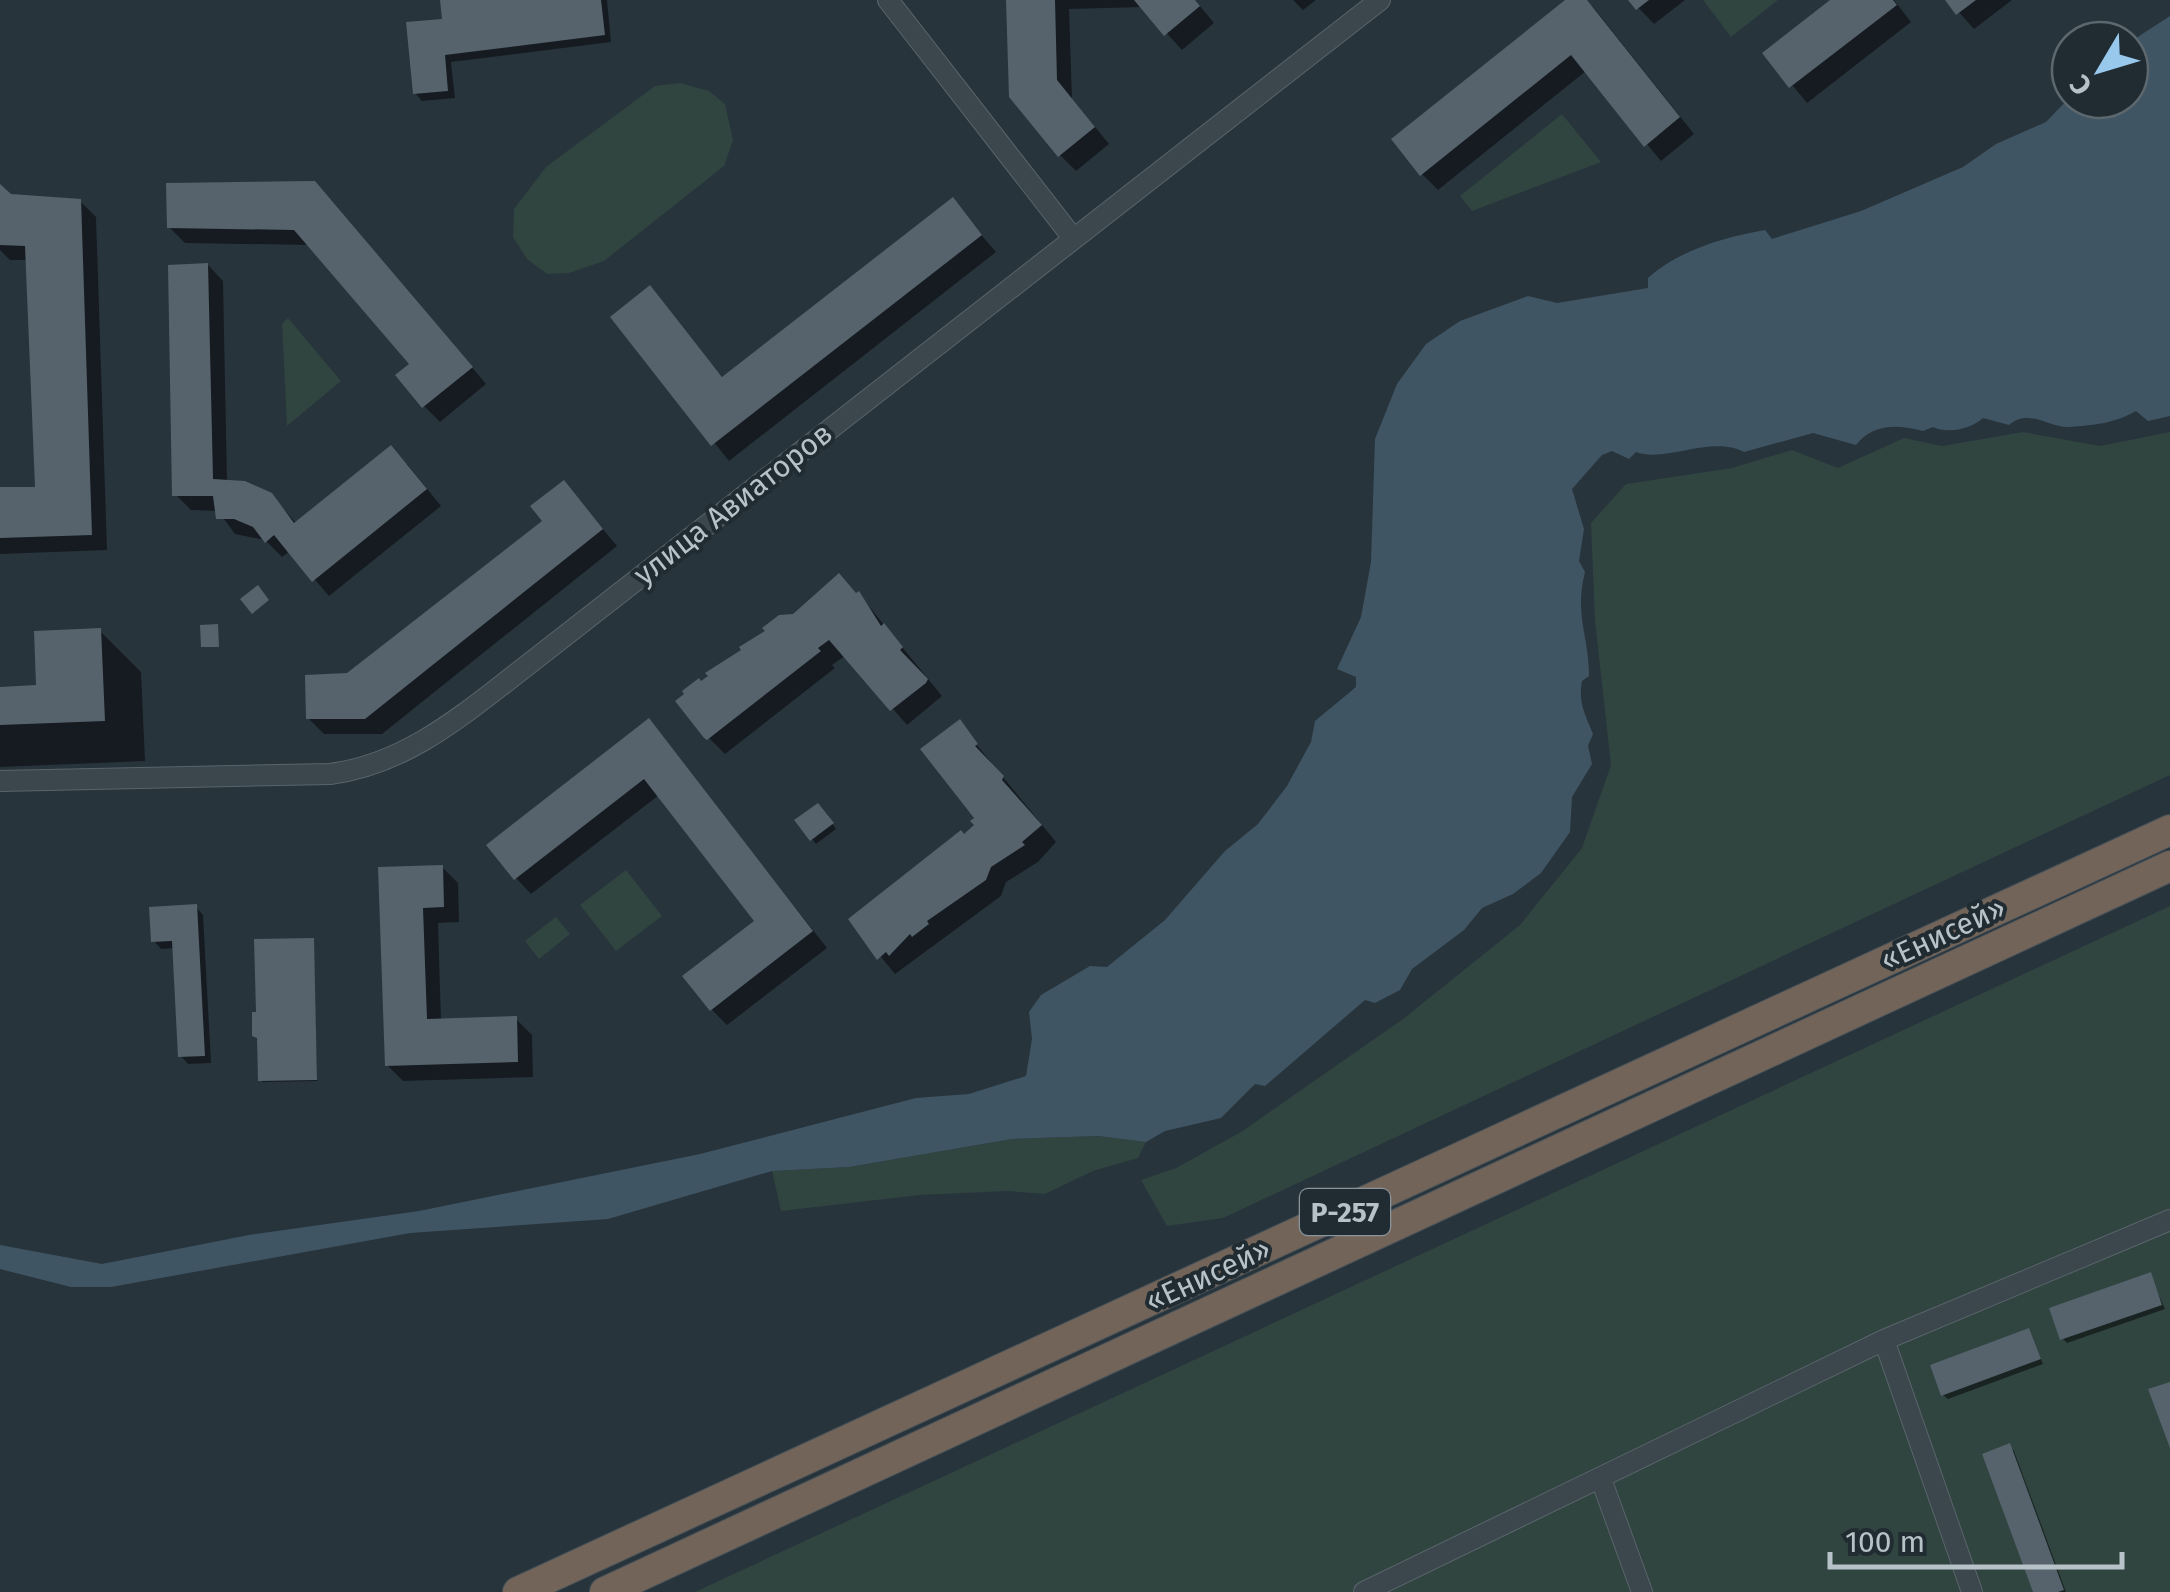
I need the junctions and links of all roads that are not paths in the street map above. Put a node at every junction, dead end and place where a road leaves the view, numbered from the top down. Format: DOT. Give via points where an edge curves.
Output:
graph roads {
  1 [pos="888,0"];
  2 [pos="1380,0"];
  3 [pos="1073,238"];
  4 [pos="0,781"];
  5 [pos="2170,830"];
  6 [pos="2170,866"];
  7 [pos="2169,1222"];
  8 [pos="1884,1340"];
  9 [pos="1601,1479"];
  10 [pos="518,1592"];
  11 [pos="604,1592"];
  12 [pos="1364,1592"];
  13 [pos="1642,1592"];
  14 [pos="1972,1592"];
  1 -- 3 [label="street"];
  2 -- 3 [label="street, улица Авиаторов"];
  3 -- 4 [label="street, улица Авиаторов" via="468,712 410,750 330,774"];
  5 -- 10 [label="highway, «Енисей» / Р-257"];
  6 -- 11 [label="highway, «Енисей» / Р-257"];
  7 -- 8 [label="street"];
  8 -- 9 [label="street"];
  8 -- 14 [label="street"];
  9 -- 12 [label="street"];
  9 -- 13 [label="street"];
}
